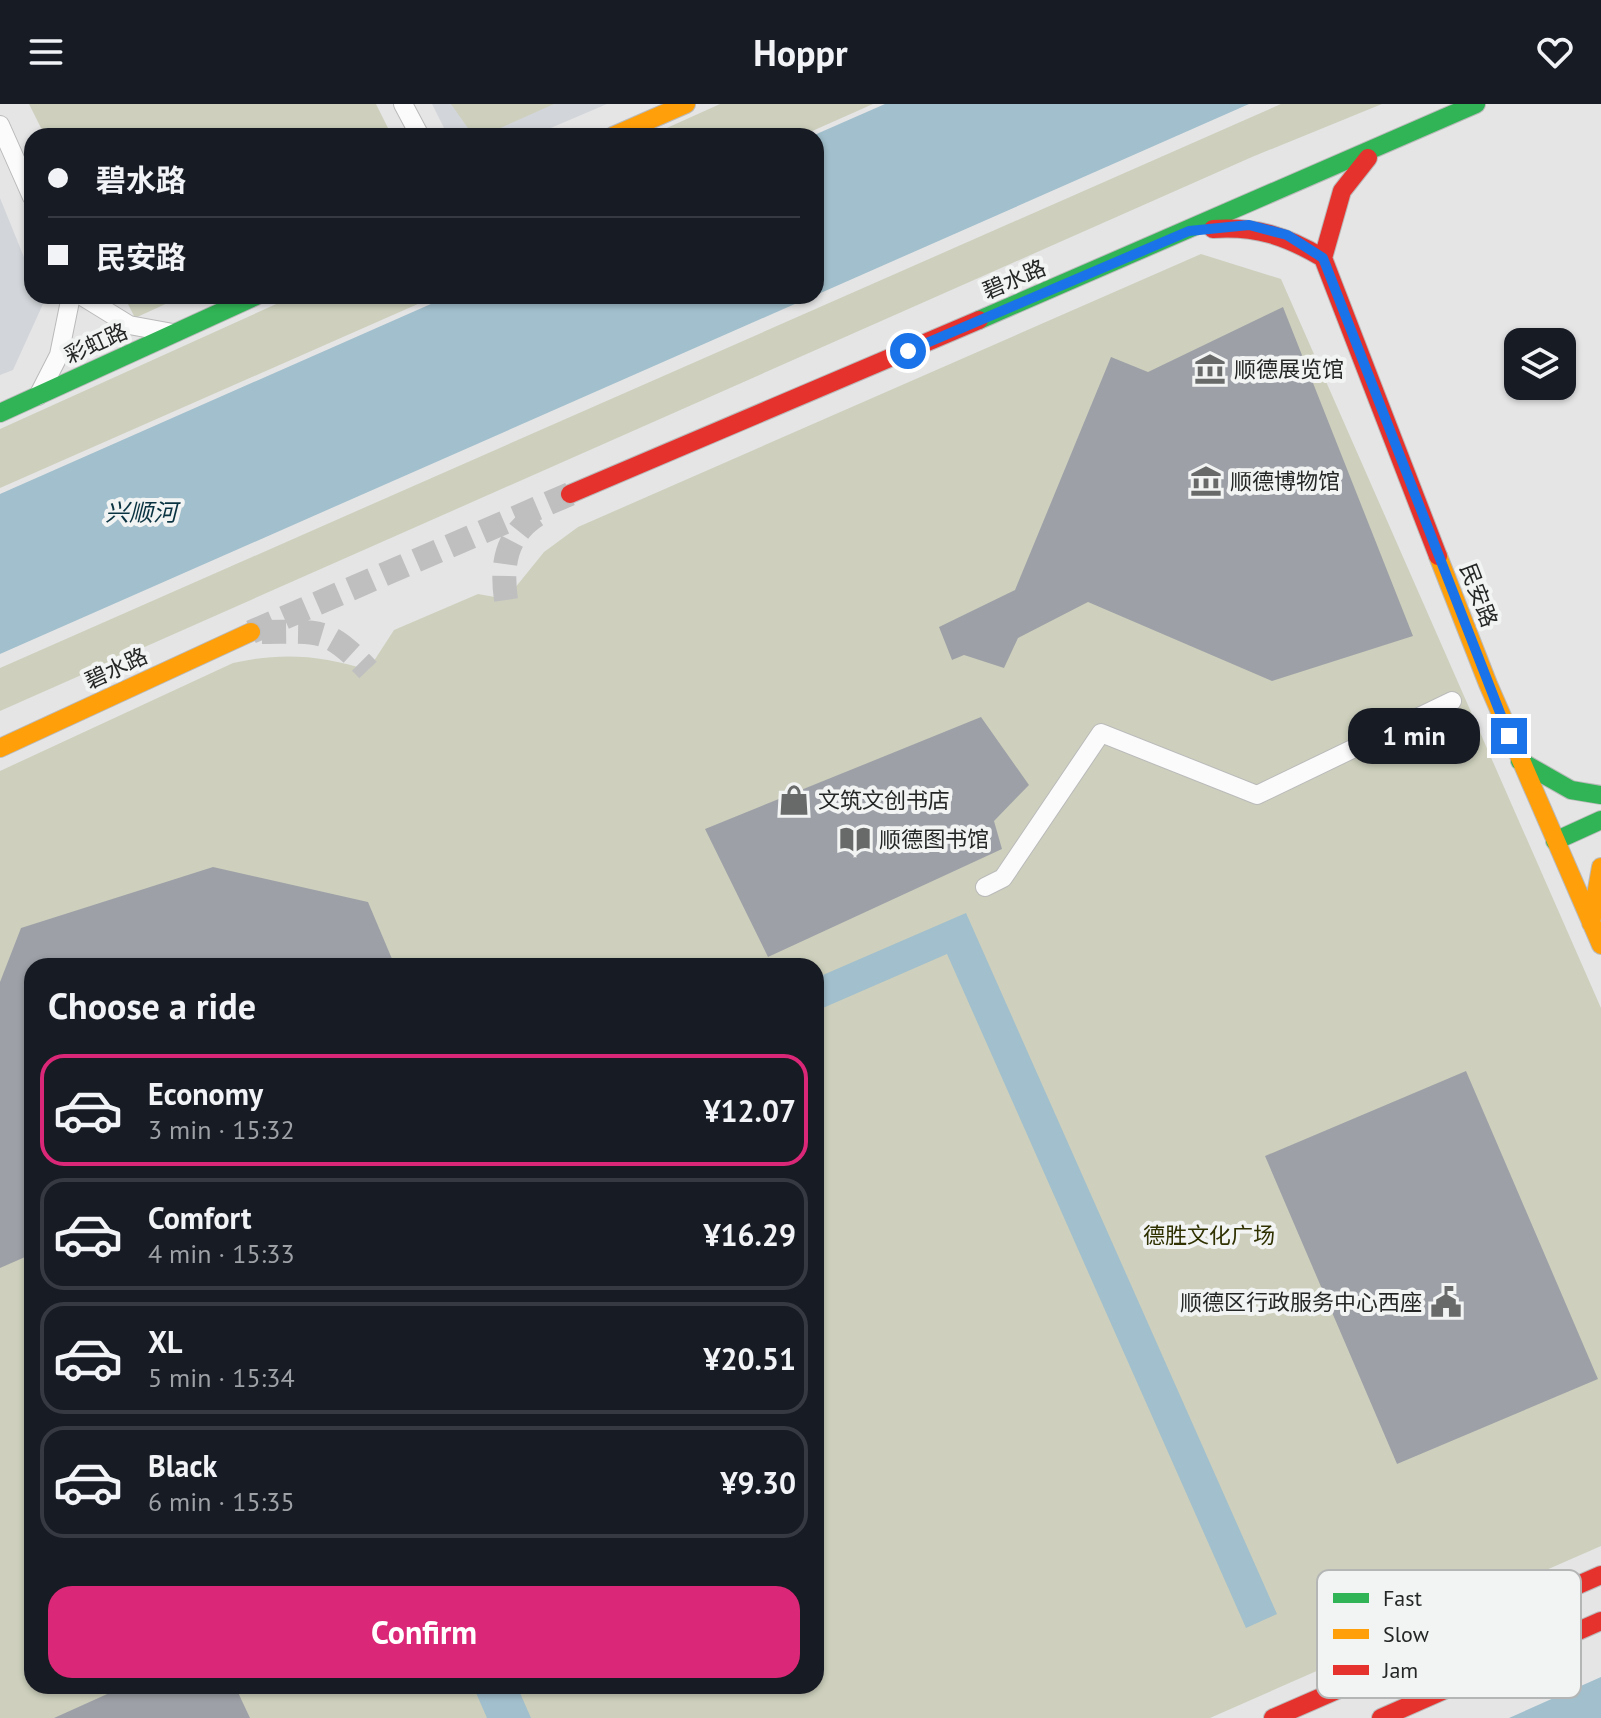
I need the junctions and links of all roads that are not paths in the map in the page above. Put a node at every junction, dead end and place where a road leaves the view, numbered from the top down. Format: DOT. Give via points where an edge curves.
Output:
graph roads {
  1 [pos="686,104"];
  2 [pos="1476,104"];
  3 [pos="0,125"];
  4 [pos="631,128"];
  5 [pos="1378,150"];
  6 [pos="24,179"];
  7 [pos="1189,231"];
  8 [pos="1323,258"];
  9 [pos="69,304"];
  10 [pos="95,304"];
  11 [pos="239,304"];
  12 [pos="176,333"];
  13 [pos="38,396"];
  14 [pos="0,413"];
  15 [pos="570,494"];
  16 [pos="251,632"];
  17 [pos="1452,701"];
  18 [pos="0,748"];
  19 [pos="1520,761"];
  20 [pos="1601,795"];
  21 [pos="1601,820"];
  22 [pos="1555,841"];
  23 [pos="1601,867"];
  24 [pos="985,887"];
  25 [pos="1591,923"];
  26 [pos="1601,945"];
  27 [pos="1601,1575"];
  28 [pos="1581,1584"];
  29 [pos="1601,1621"];
  30 [pos="1581,1630"];
  31 [pos="1319,1698"];
  32 [pos="1426,1698"];
  33 [pos="1273,1718"];
  34 [pos="1381,1718"];
  1 -- 4 [label="main road"];
  2 -- 5 [label="main road, 碧水路"];
  3 -- 6 [label="street"];
  5 -- 7 [label="main road, 碧水路"];
  5 -- 8 [label="main road" via="1354,170 1333,206"];
  7 -- 8 [label="main road" via="1249,225 1287,235"];
  7 -- 15 [label="main road, 碧水路"];
  8 -- 19 [label="main road, 民安路"];
  9 -- 13 [label="street" via="59,355"];
  10 -- 12 [label="street" via="129,325"];
  11 -- 12 [label="main road, 彩虹路"];
  12 -- 13 [label="main road, 彩虹路"];
  13 -- 14 [label="main road, 彩虹路"];
  16 -- 18 [label="main road, 碧水路"];
  17 -- 24 [label="street" via="1257,795 1101,733 1003,878"];
  19 -- 20 [label="main road" via="1571,790"];
  19 -- 22 [label="main road, 民安路"];
  21 -- 22 [label="main road"];
  22 -- 25 [label="main road, 民安路"];
  23 -- 25 [label="main road"];
  25 -- 26 [label="main road, 民安路"];
  27 -- 28 [label="main road"];
  29 -- 30 [label="main road"];
  31 -- 33 [label="main road"];
  32 -- 34 [label="main road"];
}
